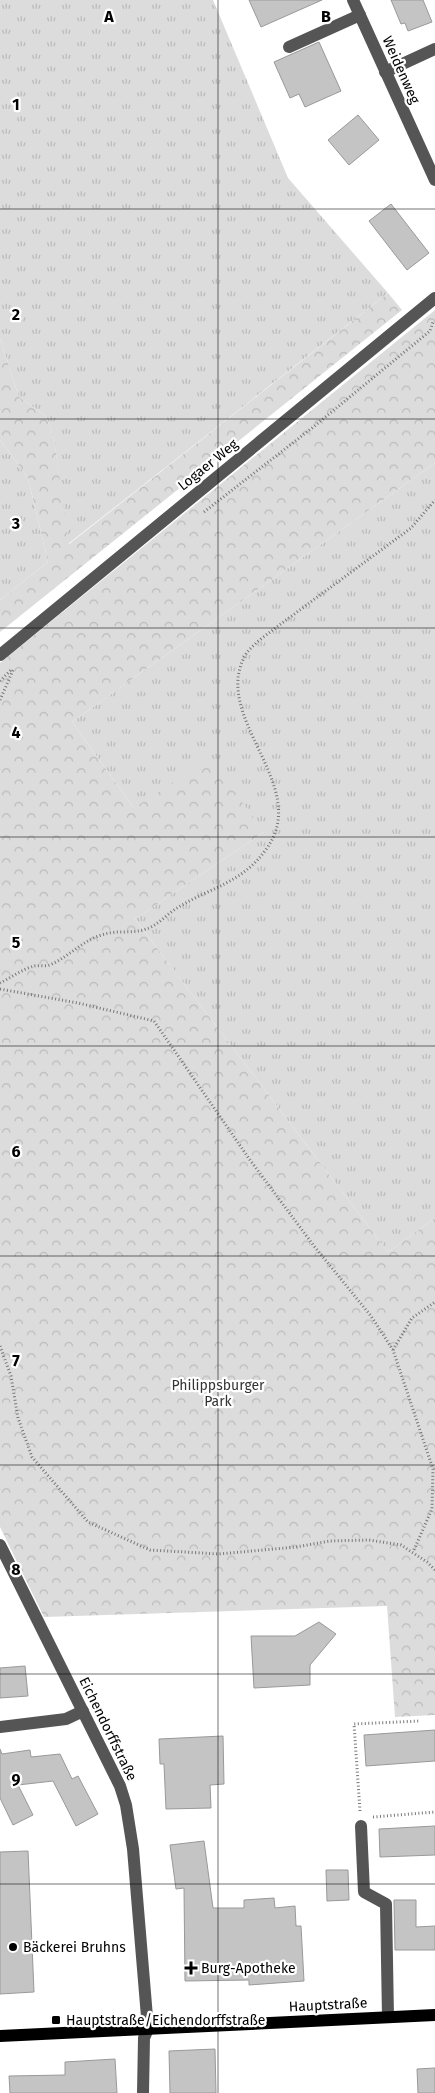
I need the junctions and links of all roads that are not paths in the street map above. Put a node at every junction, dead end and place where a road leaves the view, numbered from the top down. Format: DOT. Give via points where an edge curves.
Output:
graph roads {
  1 [pos="353,0"];
  2 [pos="360,15"];
  3 [pos="288,47"];
  4 [pos="435,49"];
  5 [pos="385,72"];
  6 [pos="435,180"];
  7 [pos="435,298"];
  8 [pos="0,655"];
  9 [pos="0,1545"];
  10 [pos="83,1711"];
  11 [pos="0,1727"];
  12 [pos="361,1822"];
  13 [pos="435,2015"];
  14 [pos="388,2017"];
  15 [pos="148,2029"];
  16 [pos="0,2036"];
  17 [pos="143,2093"];
  1 -- 2 [label="street, Weidenweg"];
  2 -- 3 [label="street"];
  2 -- 5 [label="street, Weidenweg"];
  4 -- 5 [label="street"];
  5 -- 6 [label="street, Weidenweg"];
  7 -- 8 [label="street, Logaer Weg"];
  9 -- 10 [label="street, Eichendorffstraße"];
  10 -- 11 [label="street" via="66,1719"];
  10 -- 15 [label="street, Eichendorffstraße" via="120,1786 126,1806 133,1849"];
  12 -- 14 [label="street, Hauptstraße" via="364,1892 386,1904"];
  13 -- 14 [label="main road, Hauptstraße"];
  14 -- 15 [label="main road, Hauptstraße"];
  15 -- 16 [label="main road, Hauptstraße"];
  15 -- 17 [label="street, Eichendorffstraße" via="144,2038"];
}
